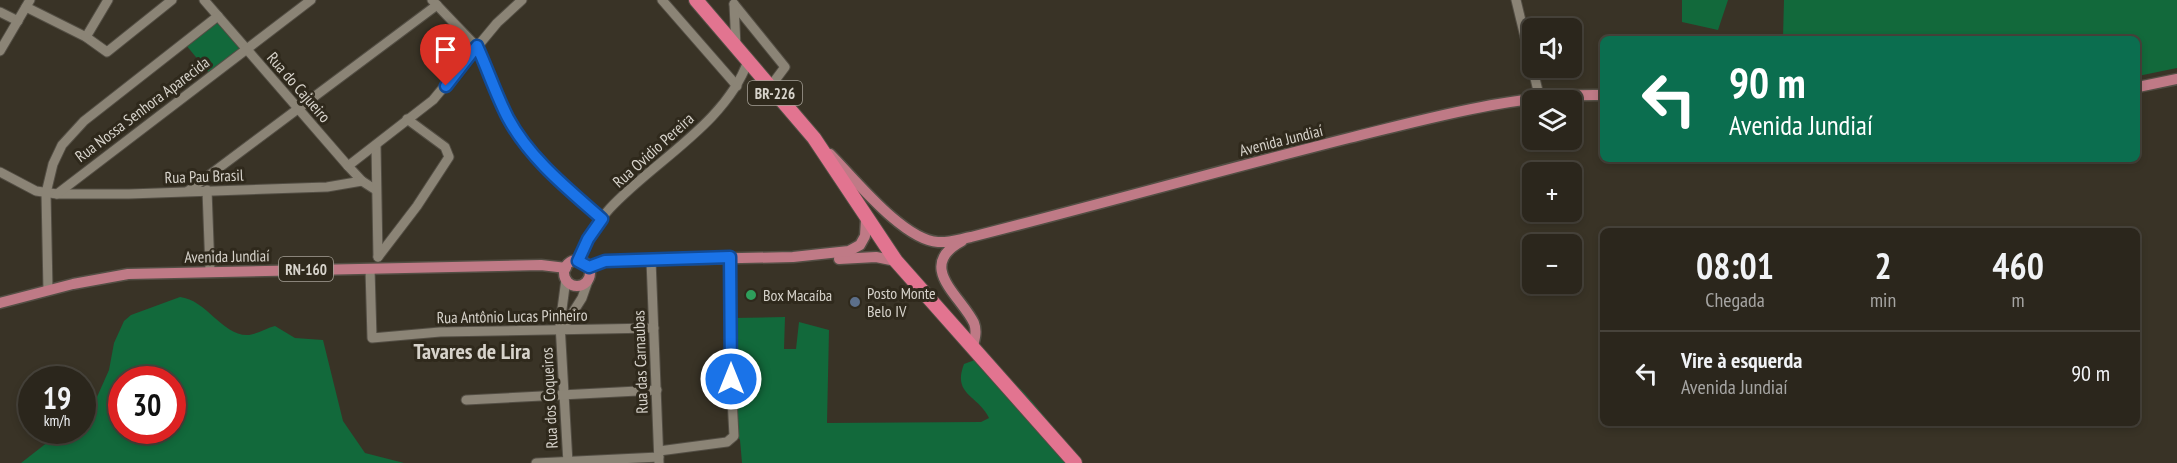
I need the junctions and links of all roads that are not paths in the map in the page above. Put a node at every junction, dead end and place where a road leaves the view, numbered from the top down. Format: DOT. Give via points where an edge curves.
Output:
graph roads {
  1 [pos="108,0"];
  2 [pos="172,0"];
  3 [pos="204,0"];
  4 [pos="310,0"];
  5 [pos="522,0"];
  6 [pos="662,0"];
  7 [pos="696,0"];
  8 [pos="1516,0"];
  9 [pos="435,2"];
  10 [pos="734,2"];
  11 [pos="28,4"];
  12 [pos="0,12"];
  13 [pos="218,16"];
  14 [pos="18,21"];
  15 [pos="86,38"];
  16 [pos="477,46"];
  17 [pos="736,47"];
  18 [pos="246,49"];
  19 [pos="0,51"];
  20 [pos="748,61"];
  21 [pos="2177,79"];
  22 [pos="737,86"];
  23 [pos="770,87"];
  24 [pos="2140,87"];
  25 [pos="1538,90"];
  26 [pos="1600,95"];
  27 [pos="1582,96"];
  28 [pos="1522,102"];
  29 [pos="298,108"];
  30 [pos="407,119"];
  31 [pos="814,138"];
  32 [pos="376,145"];
  33 [pos="348,166"];
  34 [pos="0,172"];
  35 [pos="362,181"];
  36 [pos="207,190"];
  37 [pos="375,190"];
  38 [pos="186,192"];
  39 [pos="46,193"];
  40 [pos="57,194"];
  41 [pos="602,219"];
  42 [pos="866,219"];
  43 [pos="970,237"];
  44 [pos="814,256"];
  45 [pos="378,257"];
  46 [pos="730,257"];
  47 [pos="651,260"];
  48 [pos="578,261"];
  49 [pos="896,261"];
  50 [pos="589,267"];
  51 [pos="374,269"];
  52 [pos="210,270"];
  53 [pos="566,274"];
  54 [pos="588,281"];
  55 [pos="48,290"];
  56 [pos="0,303"];
  57 [pos="654,328"];
  58 [pos="561,331"];
  59 [pos="972,346"];
  60 [pos="657,390"];
  61 [pos="564,397"];
  62 [pos="466,400"];
  63 [pos="659,457"];
  64 [pos="567,462"];
  65 [pos="536,463"];
  66 [pos="1075,463"];
  1 -- 15 [label="street"];
  2 -- 15 [label="street" via="110,51 105,52"];
  3 -- 13 [label="street, Rua do Cajueiro"];
  4 -- 18 [label="street, Rua Nossa Senhora Aparecida"];
  5 -- 16 [label="street"];
  6 -- 22 [label="street"];
  7 -- 17 [label="highway, BR-226"];
  8 -- 25 [label="street"];
  9 -- 16 [label="street"];
  9 -- 29 [label="street"];
  10 -- 17 [label="street"];
  10 -- 23 [label="street" via="785,67"];
  11 -- 14 [label="street"];
  11 -- 15 [label="street"];
  12 -- 14 [label="street"];
  13 -- 18 [label="street, Rua do Cajueiro"];
  13 -- 39 [label="street" via="75,129 58,152"];
  14 -- 19 [label="street"];
  16 -- 30 [label="street" via="433,100"];
  16 -- 41 [label="street" via="519,136 545,167"];
  17 -- 20 [label="highway, BR-226"];
  18 -- 29 [label="street, Rua do Cajueiro"];
  18 -- 40 [label="street, Rua Nossa Senhora Aparecida"];
  20 -- 22 [label="street, Rua Ovidio Pereira"];
  20 -- 23 [label="highway, BR-226"];
  21 -- 24 [label="main road"];
  22 -- 41 [label="street, Rua Ovidio Pereira" via="698,132"];
  23 -- 31 [label="highway, BR-226"];
  26 -- 27 [label="main road, Avenida Jundiaí"];
  28 -- 43 [label="main road, Avenida Jundiaí" via="1402,125"];
  29 -- 33 [label="street, Rua do Cajueiro"];
  29 -- 38 [label="street"];
  30 -- 32 [label="street"];
  30 -- 45 [label="street" via="445,147 449,157"];
  31 -- 42 [label="highway, BR-226"];
  31 -- 43 [label="main road, Avenida Jundiaí" via="911,232 937,242"];
  32 -- 33 [label="street"];
  32 -- 37 [label="street"];
  33 -- 35 [label="street, Rua do Cajueiro"];
  34 -- 39 [label="street, Rua Pau Brasil"];
  35 -- 36 [label="street, Rua Pau Brasil" via="327,187"];
  35 -- 37 [label="street, Rua do Cajueiro"];
  36 -- 38 [label="street, Rua Pau Brasil"];
  36 -- 52 [label="street"];
  37 -- 45 [label="street"];
  38 -- 40 [label="street, Rua Pau Brasil"];
  39 -- 40 [label="street, Rua Pau Brasil"];
  39 -- 55 [label="street"];
  41 -- 48 [label="street, Rua Ovidio Pereira"];
  42 -- 44 [label="main road" via="865,236 856,248"];
  42 -- 49 [label="highway, BR-226"];
  43 -- 59 [label="main road, Avenida Jundiaí" via="948,250 942,269 950,292 974,322"];
  44 -- 46 [label="main road"];
  44 -- 49 [label="main road"];
  45 -- 51 [label="street"];
  46 -- 47 [label="main road"];
  46 -- 63 [label="street" via="733,439"];
  47 -- 50 [label="main road" via="605,261"];
  47 -- 57 [label="street, Rua das Carnaubas"];
  48 -- 50 [label="main road"];
  48 -- 53 [label="main road" via="570,263"];
  49 -- 59 [label="highway, BR-226"];
  50 -- 54 [label="main road"];
  51 -- 52 [label="main road, Avenida Jundiaí / RN-160"];
  51 -- 53 [label="main road, Avenida Jundiaí / RN-160" via="541,265"];
  51 -- 58 [label="street, Rua Antônio Lucas Pinheiro" via="372,338"];
  52 -- 55 [label="main road, Avenida Jundiaí / RN-160" via="128,274"];
  53 -- 54 [label="main road, RN-160" via="577,286"];
  53 -- 58 [label="street, Rua dos Coqueiros"];
  54 -- 58 [label="street, Rua dos Coqueiros"];
  55 -- 56 [label="main road, Avenida Jundiaí / RN-160"];
  57 -- 58 [label="street, Rua Antônio Lucas Pinheiro"];
  57 -- 60 [label="street, Rua das Carnaubas"];
  58 -- 61 [label="street, Rua dos Coqueiros"];
  59 -- 66 [label="highway, BR-226"];
  60 -- 61 [label="street"];
  60 -- 63 [label="street, Rua das Carnaubas"];
  61 -- 62 [label="street"];
  61 -- 64 [label="street, Rua dos Coqueiros"];
  63 -- 64 [label="street"];
  64 -- 65 [label="street"];
}
